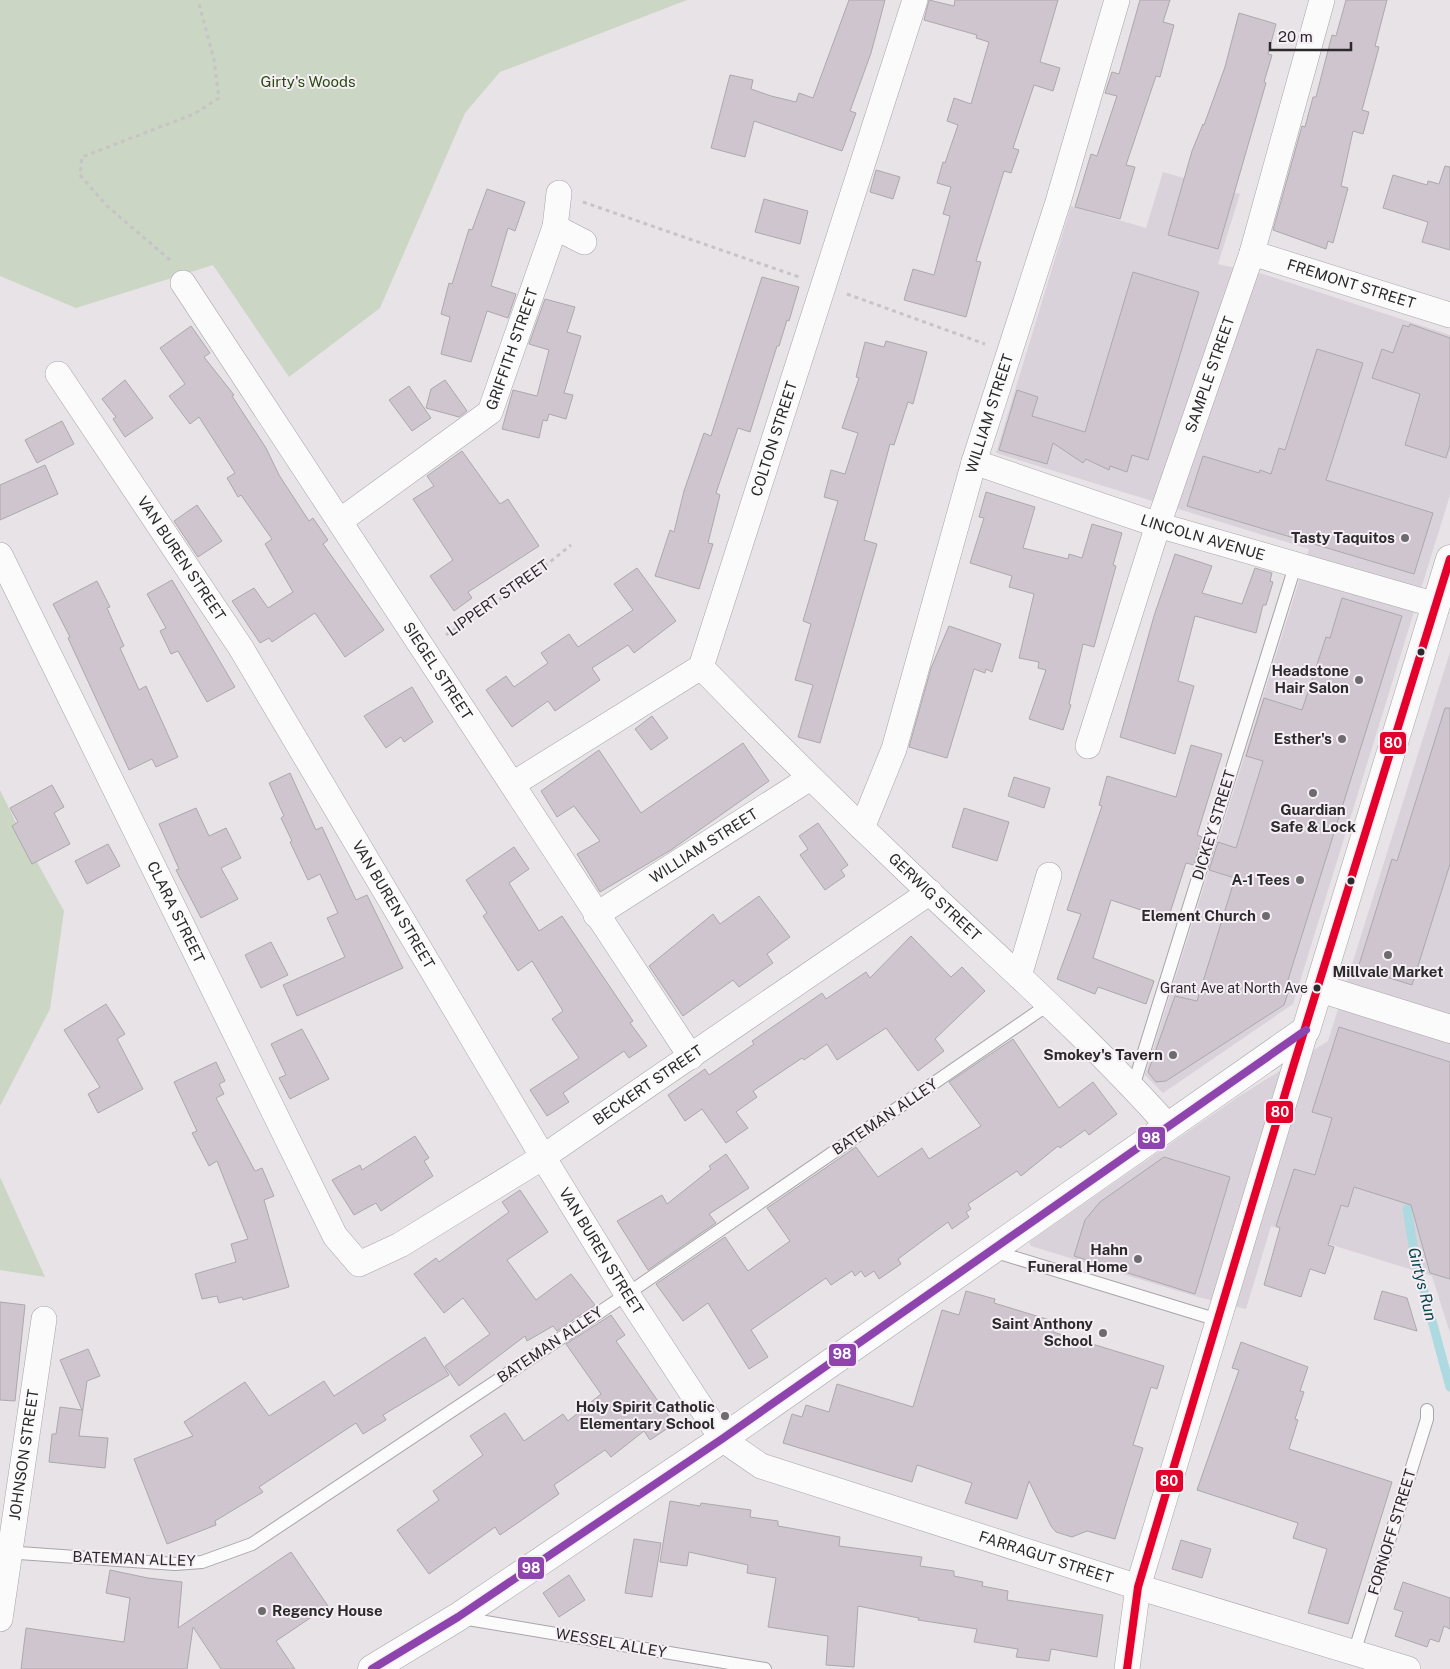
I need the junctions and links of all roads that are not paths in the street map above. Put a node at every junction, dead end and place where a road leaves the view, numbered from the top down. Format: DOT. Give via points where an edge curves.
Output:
graph roads {
  1 [pos="915,0"];
  2 [pos="1117,0"];
  3 [pos="1322,0"];
  4 [pos="559,193"];
  5 [pos="555,227"];
  6 [pos="584,242"];
  7 [pos="1252,253"];
  8 [pos="183,284"];
  9 [pos="1450,315"];
  10 [pos="58,374"];
  11 [pos="974,462"];
  12 [pos="340,521"];
  13 [pos="1158,525"];
  14 [pos="0,555"];
  15 [pos="1450,559"];
  16 [pos="1296,563"];
  17 [pos="1436,605"];
  18 [pos="701,667"];
  19 [pos="1088,746"];
  20 [pos="810,778"];
  21 [pos="513,784"];
  22 [pos="862,828"];
  23 [pos="1049,875"];
  24 [pos="930,892"];
  25 [pos="596,915"];
  26 [pos="1019,976"];
  27 [pos="1319,988"];
  28 [pos="1050,1004"];
  29 [pos="1450,1029"];
  30 [pos="1306,1030"];
  31 [pos="691,1057"];
  32 [pos="1133,1087"];
  33 [pos="1168,1126"];
  34 [pos="543,1157"];
  35 [pos="990,1251"];
  36 [pos="359,1264"];
  37 [pos="627,1294"];
  38 [pos="44,1318"];
  39 [pos="1218,1320"];
  40 [pos="1427,1410"];
  41 [pos="722,1439"];
  42 [pos="5,1552"];
  43 [pos="1138,1586"];
  44 [pos="458,1617"];
  45 [pos="0,1619"];
  46 [pos="1354,1653"];
  47 [pos="372,1669"];
  48 [pos="765,1669"];
  49 [pos="1127,1669"];
  50 [pos="1408,1669"];
  1 -- 18 [label="street, COLTON STREET"];
  2 -- 11 [label="street, WILLIAM STREET" via="1058,202"];
  3 -- 7 [label="street, SAMPLE STREET"];
  4 -- 5 [label="street, GRIFFITH STREET"];
  5 -- 6 [label="street"];
  5 -- 12 [label="street, GRIFFITH STREET" via="490,412"];
  7 -- 9 [label="street, FREMONT STREET"];
  7 -- 13 [label="street, SAMPLE STREET"];
  8 -- 12 [label="street, SIEGEL STREET"];
  10 -- 34 [label="street, VAN BUREN STREET" via="241,648"];
  11 -- 13 [label="street, LINCOLN AVENUE"];
  11 -- 22 [label="street, WILLIAM STREET" via="894,749"];
  12 -- 21 [label="street, SIEGEL STREET"];
  13 -- 16 [label="street, LINCOLN AVENUE"];
  13 -- 19 [label="street, SAMPLE STREET"];
  14 -- 36 [label="street, CLARA STREET" via="335,1236"];
  15 -- 17 [label="street"];
  16 -- 17 [label="street, LINCOLN AVENUE"];
  16 -- 32 [label="lane, DICKEY STREET"];
  17 -- 27 [label="street"];
  18 -- 20 [label="street, GERWIG STREET"];
  18 -- 21 [label="street"];
  20 -- 22 [label="street, GERWIG STREET"];
  20 -- 25 [label="street, WILLIAM STREET"];
  21 -- 25 [label="street, SIEGEL STREET"];
  22 -- 24 [label="street, GERWIG STREET"];
  23 -- 26 [label="street"];
  24 -- 26 [label="street, GERWIG STREET"];
  24 -- 31 [label="street, BECKERT STREET"];
  25 -- 31 [label="street, SIEGEL STREET"];
  26 -- 28 [label="street, GERWIG STREET"];
  27 -- 29 [label="street"];
  27 -- 30 [label="street"];
  28 -- 32 [label="street, GERWIG STREET"];
  28 -- 37 [label="lane, BATEMAN ALLEY"];
  30 -- 33 [label="street"];
  30 -- 39 [label="street"];
  31 -- 34 [label="street, BECKERT STREET"];
  32 -- 33 [label="street, GERWIG STREET"];
  33 -- 35 [label="street"];
  34 -- 36 [label="street, BECKERT STREET" via="400,1245"];
  34 -- 37 [label="street, VAN BUREN STREET"];
  35 -- 39 [label="lane"];
  35 -- 41 [label="street"];
  37 -- 41 [label="street, VAN BUREN STREET"];
  37 -- 42 [label="lane, BATEMAN ALLEY" via="252,1544 202,1562 176,1564"];
  38 -- 42 [label="street, JOHNSON STREET"];
  39 -- 43 [label="street"];
  40 -- 46 [label="lane, FORNOFF STREET" via="1427,1419"];
  41 -- 43 [label="street, FARRAGUT STREET" via="761,1466"];
  41 -- 44 [label="street"];
  42 -- 45 [label="street, JOHNSON STREET"];
  43 -- 46 [label="street, FARRAGUT STREET"];
  43 -- 49 [label="street"];
  44 -- 47 [label="street"];
  44 -- 48 [label="lane, WESSEL ALLEY"];
  46 -- 50 [label="street, FARRAGUT STREET"];
}
